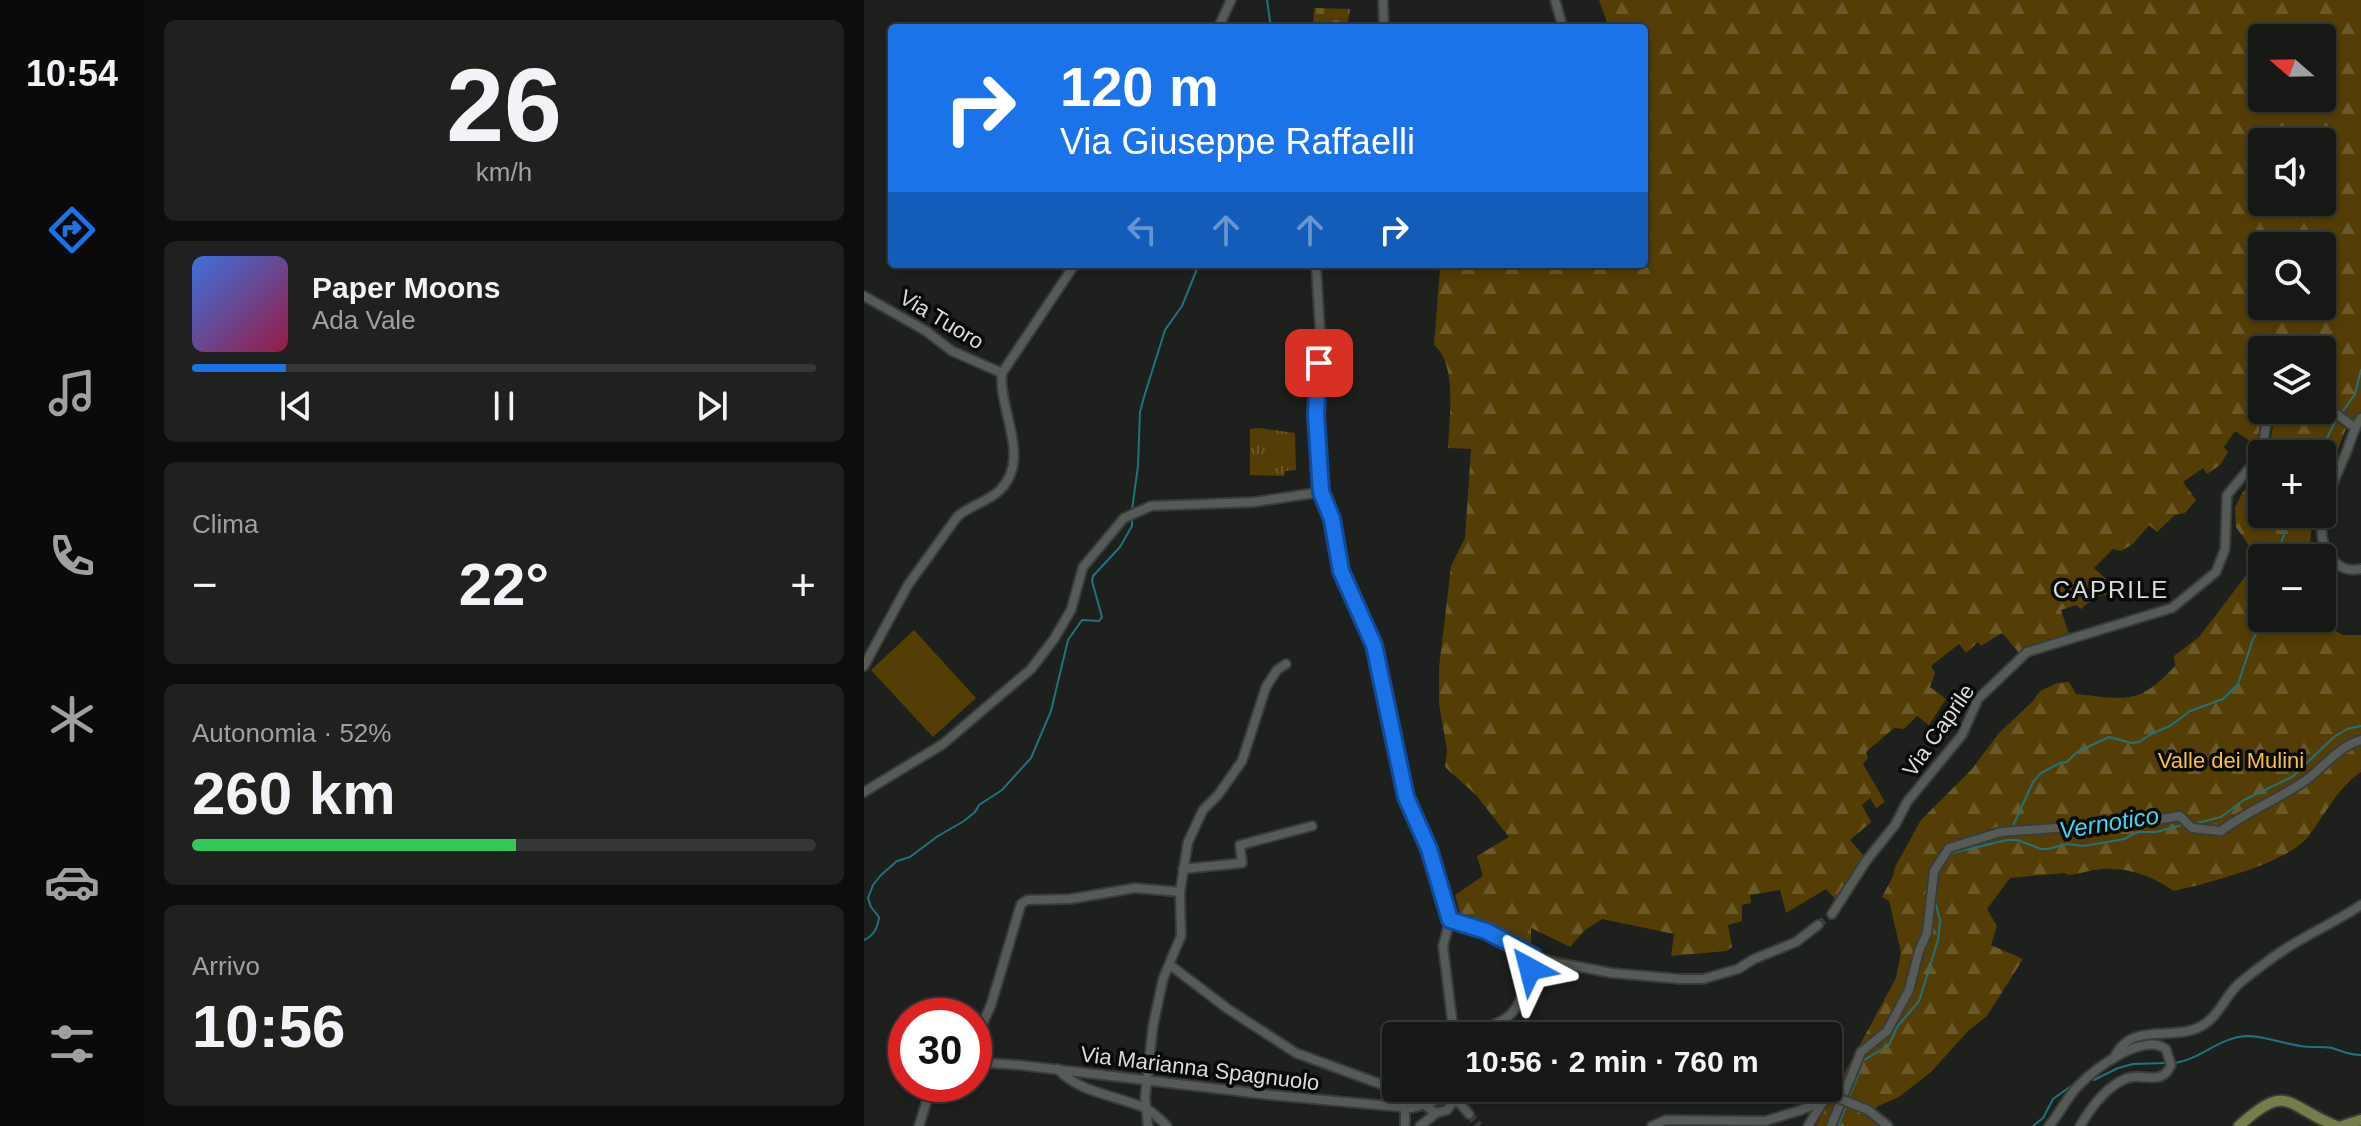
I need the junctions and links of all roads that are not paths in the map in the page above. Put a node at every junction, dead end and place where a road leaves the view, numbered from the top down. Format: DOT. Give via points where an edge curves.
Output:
graph roads {
  1 [pos="1231,0"];
  2 [pos="1383,0"];
  3 [pos="1555,0"];
  4 [pos="1220,24"];
  5 [pos="1387,24"];
  6 [pos="1562,24"];
  7 [pos="1072,268"];
  8 [pos="1316,268"];
  9 [pos="864,296"];
  10 [pos="1002,373"];
  11 [pos="2336,414"];
  12 [pos="2361,418"];
  13 [pos="2266,424"];
  14 [pos="2350,424"];
  15 [pos="1321,492"];
  16 [pos="2361,569"];
  17 [pos="1286,664"];
  18 [pos="864,666"];
  19 [pos="2361,740"];
  20 [pos="864,792"];
  21 [pos="1312,826"];
  22 [pos="1183,869"];
  23 [pos="1180,892"];
  24 [pos="2361,905"];
  25 [pos="1832,914"];
  26 [pos="1450,920"];
  27 [pos="1818,925"];
  28 [pos="1534,956"];
  29 [pos="1170,965"];
  30 [pos="992,1002"];
  31 [pos="1452,1022"];
  32 [pos="1500,1022"];
  33 [pos="2114,1058"];
  34 [pos="992,1064"];
  35 [pos="1058,1069"];
  36 [pos="1147,1079"];
  37 [pos="1382,1085"];
  38 [pos="1842,1100"];
  39 [pos="926,1102"];
  40 [pos="1437,1102"];
  41 [pos="1450,1102"];
  42 [pos="1455,1102"];
  43 [pos="1821,1102"];
  44 [pos="1822,1102"];
  45 [pos="1414,1107"];
  46 [pos="1148,1109"];
  47 [pos="1801,1110"];
  48 [pos="1436,1113"];
  49 [pos="1469,1114"];
  50 [pos="2361,1120"];
  51 [pos="1740,1123"];
  52 [pos="1810,1123"];
  53 [pos="919,1126"];
  54 [pos="1148,1126"];
  55 [pos="1167,1126"];
  56 [pos="1405,1126"];
  57 [pos="1420,1126"];
  58 [pos="1652,1126"];
  59 [pos="1831,1126"];
  60 [pos="1888,1126"];
  61 [pos="2049,1126"];
  62 [pos="2080,1126"];
  63 [pos="2239,1126"];
  64 [pos="2339,1126"];
  1 -- 4 [label="street"];
  2 -- 5 [label="street"];
  3 -- 6 [label="street"];
  7 -- 10 [label="street"];
  8 -- 15 [label="street"];
  9 -- 10 [label="street, Via Tuoro" via="952,351"];
  10 -- 18 [label="street" via="1014,451 1008,480 957,517 908,585"];
  11 -- 14 [label="street"];
  12 -- 14 [label="street"];
  13 -- 25 [label="street, Via Caprile" via="2262,453 2227,495 2225,549 2216,572 2172,608 2027,652 1978,699 1962,735 1907,802"];
  14 -- 16 [label="street" via="2322,527 2327,553 2339,566"];
  15 -- 20 [label="street" via="1254,502 1151,506 1124,518 1083,567 1071,610 1031,669 943,744"];
  15 -- 26 [label="street" via="1332,519 1341,571 1374,645 1406,797 1429,849"];
  17 -- 22 [label="street" via="1266,687 1242,761 1203,810"];
  19 -- 59 [label="street" via="2221,831 2192,828 2180,816 2099,829 2013,831 1949,848 1934,871 1927,933 1909,990 1887,1031 1861,1052"];
  21 -- 22 [label="street" via="1240,845 1242,863"];
  22 -- 23 [label="street"];
  23 -- 29 [label="street" via="1181,936"];
  23 -- 30 [label="street" via="1135,888 1027,900 1021,904"];
  24 -- 33 [label="street" via="2300,939 2238,984 2206,1024 2134,1037"];
  26 -- 28 [label="street" via="1486,931"];
  26 -- 31 [label="street" via="1443,946"];
  27 -- 28 [label="street" via="1796,942 1703,979 1612,973"];
  28 -- 32 [label="street" via="1522,998"];
  29 -- 36 [label="street" via="1153,1026"];
  29 -- 37 [label="street" via="1296,1053"];
  33 -- 61 [label="street" via="2079,1085"];
  33 -- 62 [label="street" via="2128,1049 2161,1045 2171,1065 2163,1077 2125,1079 2101,1098"];
  34 -- 35 [label="street, Via Marianna Spagnuolo"];
  35 -- 36 [label="street, Via Marianna Spagnuolo"];
  35 -- 46 [label="street" via="1090,1090"];
  36 -- 45 [label="street, Via Marianna Spagnuolo"];
  36 -- 46 [label="street"];
  38 -- 60 [label="street, bridge"];
  39 -- 53 [label="street"];
  40 -- 45 [label="street"];
  41 -- 48 [label="street" via="1447,1110"];
  42 -- 49 [label="street"];
  43 -- 47 [label="street"];
  44 -- 52 [label="street"];
  45 -- 48 [label="street"];
  45 -- 56 [label="street"];
  46 -- 54 [label="street"];
  46 -- 55 [label="street"];
  47 -- 51 [label="street"];
  47 -- 52 [label="street" via="1809,1114"];
  48 -- 57 [label="street"];
  50 -- 64 [label="main road"];
  51 -- 58 [label="street" via="1666,1120"];
  63 -- 64 [label="main road" via="2261,1106 2286,1100"];
}
